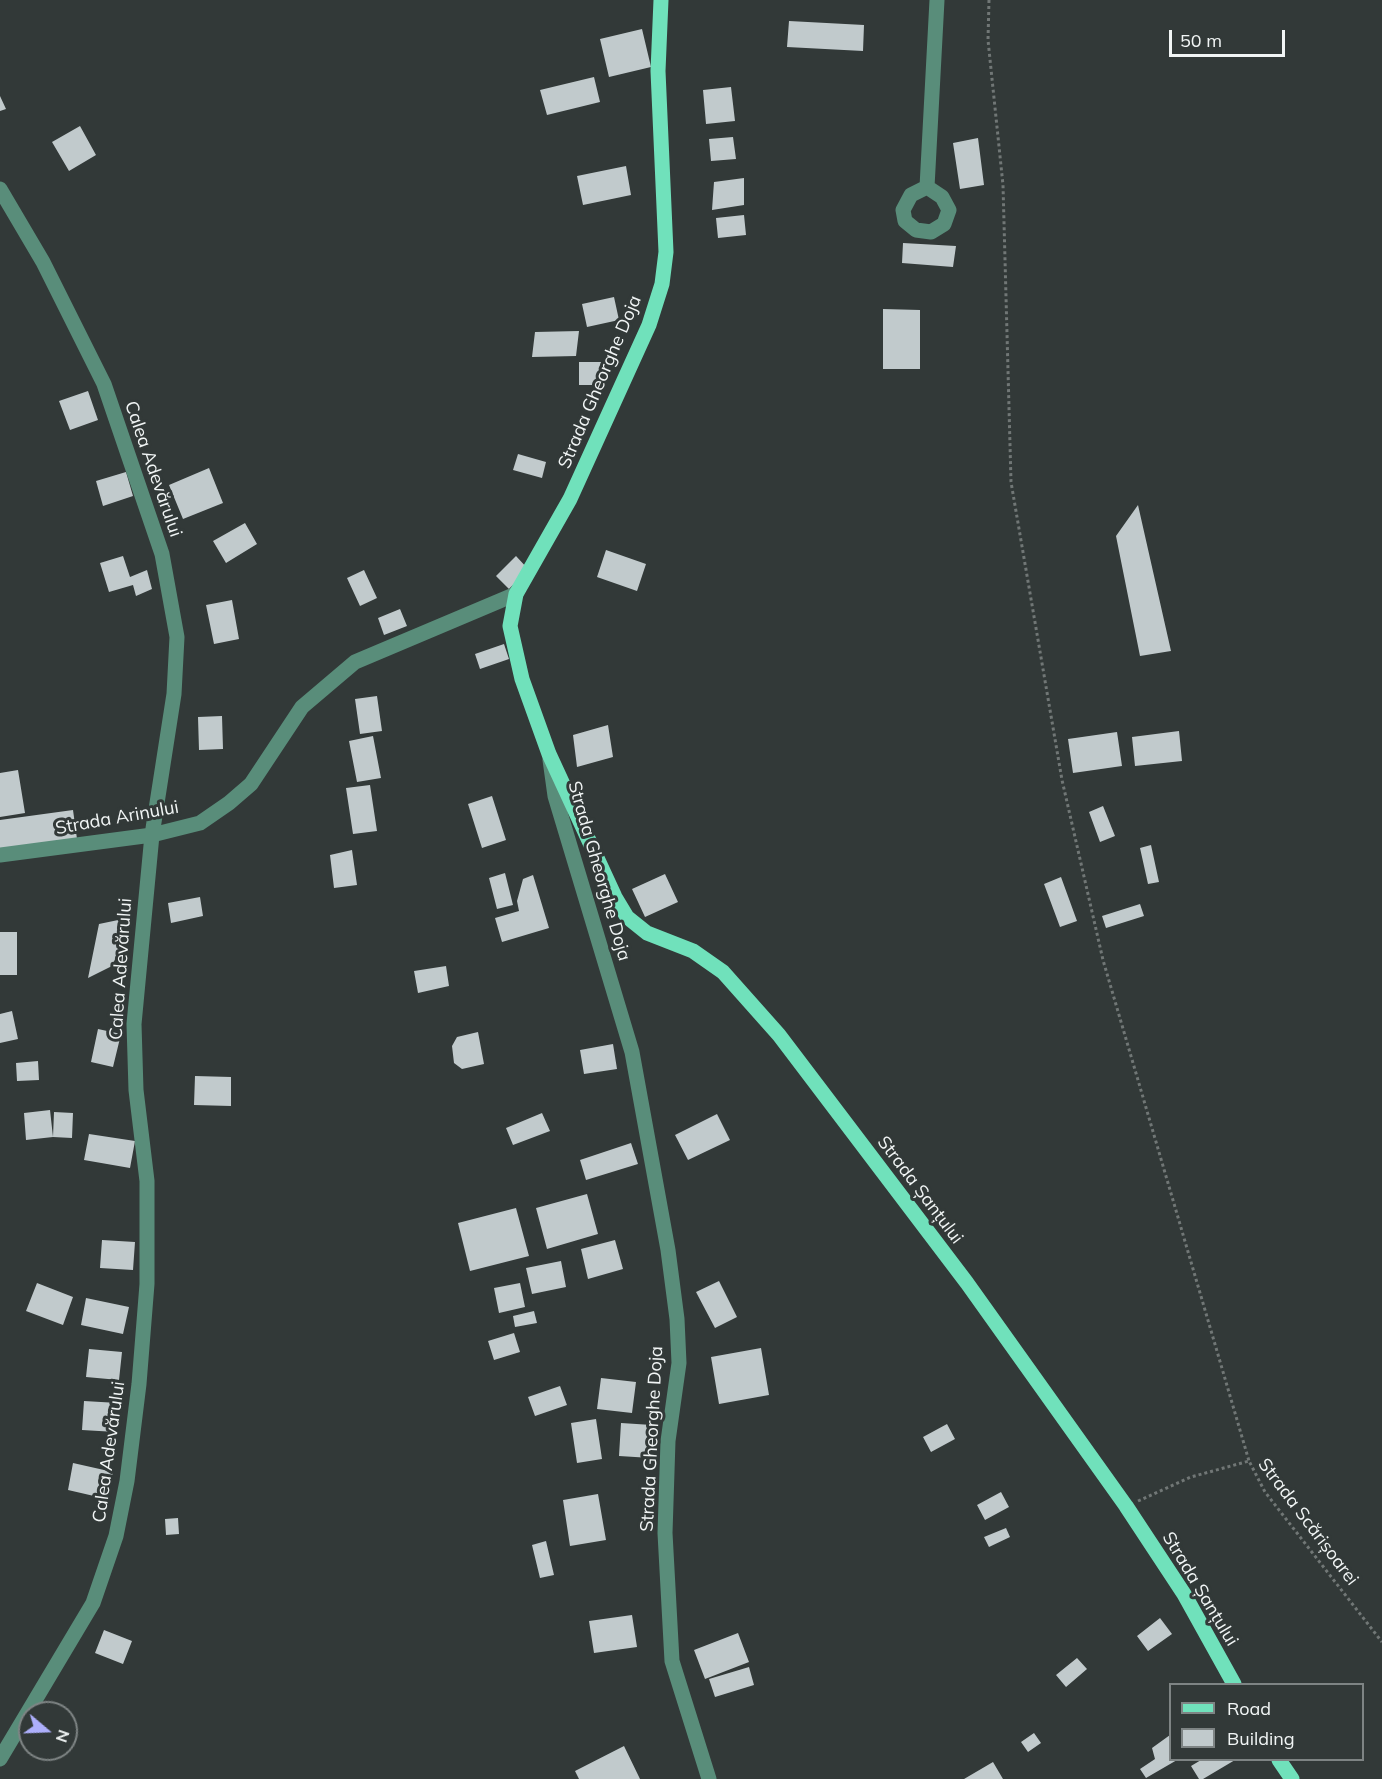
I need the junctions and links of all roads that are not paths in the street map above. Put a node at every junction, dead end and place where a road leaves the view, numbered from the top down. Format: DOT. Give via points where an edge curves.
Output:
graph roads {
  1 [pos="937,0"];
  2 [pos="660,1"];
  3 [pos="927,187"];
  4 [pos="0,189"];
  5 [pos="516,594"];
  6 [pos="549,754"];
  7 [pos="152,835"];
  8 [pos="0,855"];
  9 [pos="1233,1683"];
  10 [pos="0,1759"];
  11 [pos="1280,1761"];
  12 [pos="709,1779"];
  13 [pos="1292,1779"];
  1 -- 3 [label="street"];
  2 -- 5 [label="main road, Strada Gheorghe Doja" via="658,71 666,252 662,284 649,325 570,499"];
  4 -- 7 [label="street, Calea Adevărului" via="104,384 162,554 177,637 174,694"];
  5 -- 6 [label="main road, Strada Gheorghe Doja" via="510,626 522,679"];
  5 -- 7 [label="street, Strada Arinului" via="355,662 302,707 251,784 229,804 200,823"];
  6 -- 9 [label="main road, Strada Șanțului" via="627,917 647,933 693,951 723,972 779,1035 967,1283 1126,1506 1184,1594"];
  6 -- 12 [label="street, Strada Gheorghe Doja" via="555,796 632,1052 668,1250 679,1363 668,1441 665,1533 672,1661"];
  7 -- 8 [label="street, Strada Arinului"];
  7 -- 10 [label="street, Calea Adevărului" via="134,1024 136,1090 147,1181 147,1284 127,1481 116,1536 93,1603"];
  11 -- 13 [label="main road"];
}
